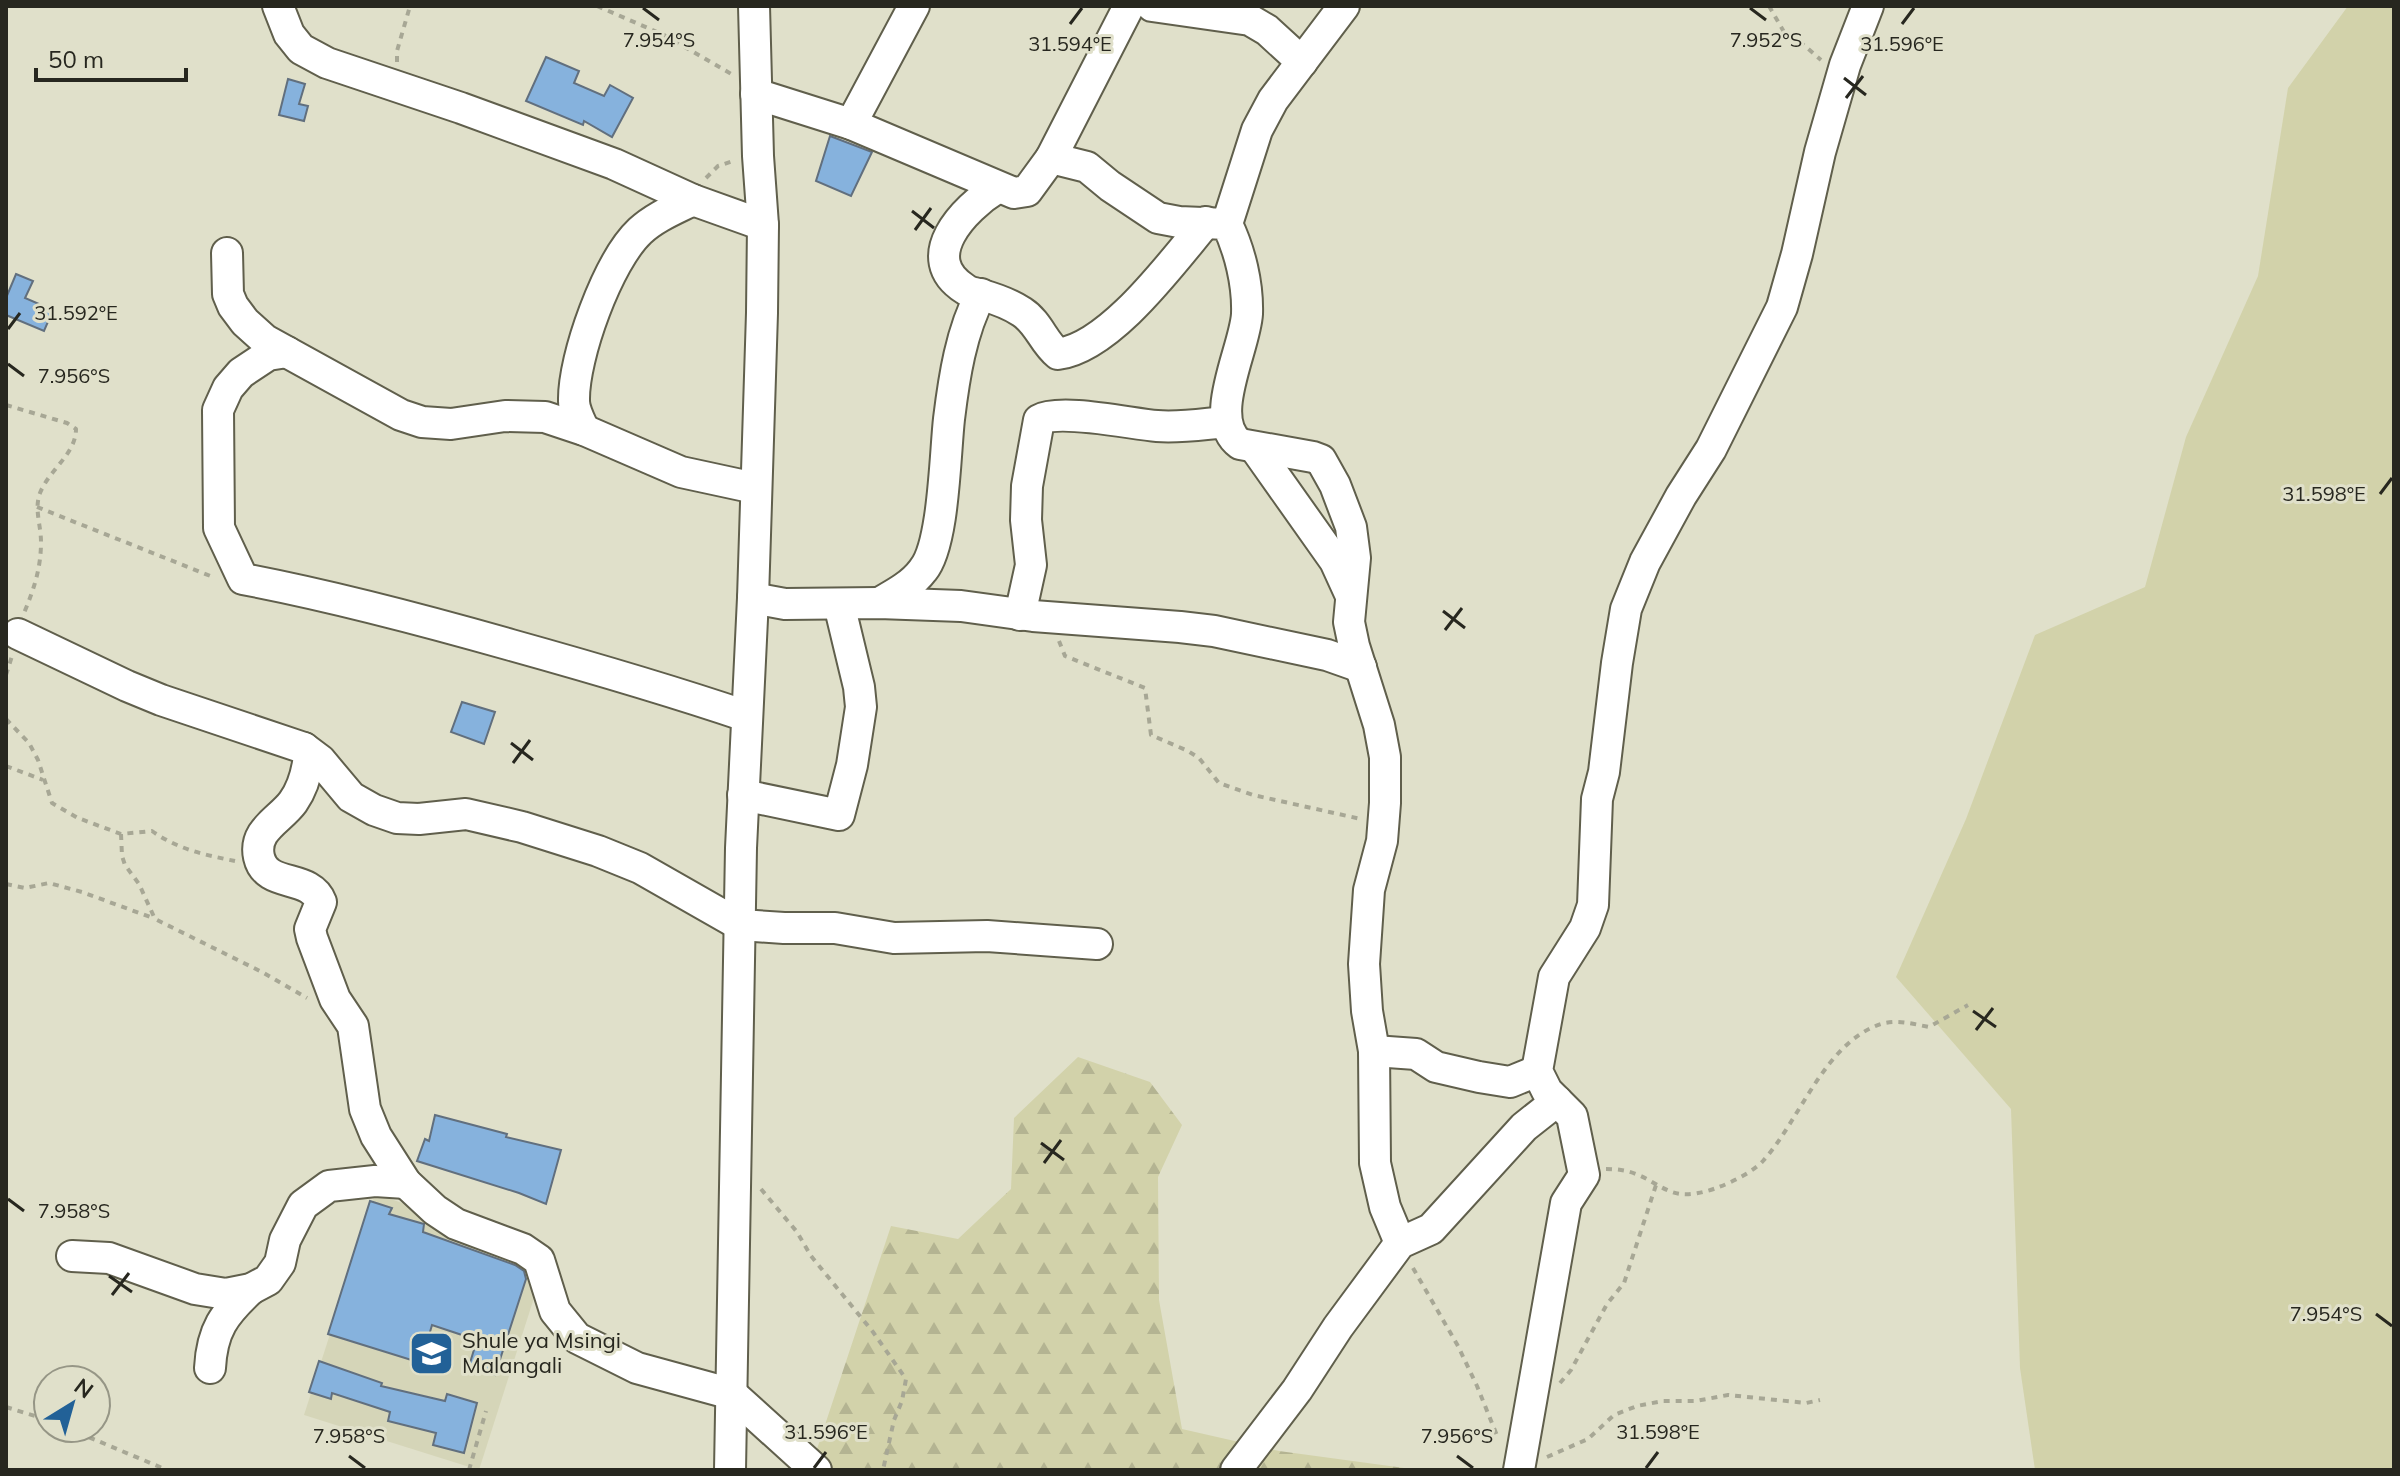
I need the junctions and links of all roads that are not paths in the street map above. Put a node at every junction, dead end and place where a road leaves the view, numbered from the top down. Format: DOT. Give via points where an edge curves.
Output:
graph roads {
  1 [pos="278,6"];
  2 [pos="754,6"];
  3 [pos="914,6"];
  4 [pos="1129,6"];
  5 [pos="1152,6"];
  6 [pos="1344,6"];
  7 [pos="1868,6"];
  8 [pos="1302,62"];
  9 [pos="755,87"];
  10 [pos="851,124"];
  11 [pos="1051,158"];
  12 [pos="997,188"];
  13 [pos="693,200"];
  14 [pos="1216,223"];
  15 [pos="763,225"];
  16 [pos="227,253"];
  17 [pos="981,294"];
  18 [pos="287,352"];
  19 [pos="1226,422"];
  20 [pos="584,430"];
  21 [pos="1255,448"];
  22 [pos="755,488"];
  23 [pos="1351,596"];
  24 [pos="753,598"];
  25 [pos="879,603"];
  26 [pos="839,604"];
  27 [pos="1027,615"];
  28 [pos="18,634"];
  29 [pos="1361,667"];
  30 [pos="746,716"];
  31 [pos="304,748"];
  32 [pos="743,795"];
  33 [pos="740,925"];
  34 [pos="1097,944"];
  35 [pos="1374,1051"];
  36 [pos="1537,1071"];
  37 [pos="1557,1101"];
  38 [pos="406,1183"];
  39 [pos="1400,1243"];
  40 [pos="72,1256"];
  41 [pos="251,1289"];
  42 [pos="210,1368"];
  43 [pos="732,1394"];
  44 [pos="1513,1462"];
  45 [pos="730,1470"];
  46 [pos="816,1470"];
  47 [pos="1236,1470"];
  1 -- 13 [label="street" via="301,49 327,63 614,164"];
  2 -- 9 [label="street"];
  3 -- 10 [label="street"];
  4 -- 11 [label="street"];
  5 -- 8 [label="street" via="1250,20"];
  6 -- 8 [label="street"];
  7 -- 36 [label="street" via="1839,84 1782,307 1711,449 1645,562 1626,609 1597,799 1593,905 1554,977"];
  8 -- 14 [label="street" via="1273,100"];
  9 -- 10 [label="street"];
  9 -- 15 [label="street"];
  10 -- 12 [label="street"];
  11 -- 12 [label="street" via="1027,191"];
  11 -- 14 [label="street" via="1087,167 1158,218"];
  12 -- 17 [label="street" via="969,209 943,253 950,277 968,292"];
  13 -- 15 [label="street"];
  13 -- 20 [label="street" via="639,232 616,262 580,357 573,403"];
  14 -- 17 [label="street" via="1127,312 1066,353 1050,348 1031,318"];
  14 -- 19 [label="street" via="1247,287 1247,317 1227,393"];
  15 -- 22 [label="street"];
  16 -- 18 [label="street" via="233,306 265,340"];
  17 -- 25 [label="street" via="964,334 933,550 919,575"];
  18 -- 20 [label="street" via="422,422 451,424 523,415"];
  18 -- 30 [label="street" via="268,355 241,373 218,410 219,528 243,579 375,608"];
  19 -- 21 [label="street" via="1234,440"];
  19 -- 27 [label="street" via="1173,427 1078,417 1039,420 1027,486"];
  20 -- 22 [label="street" via="681,472"];
  21 -- 23 [label="street" via="1335,561"];
  21 -- 23 [label="street" via="1321,460 1351,527"];
  22 -- 24 [label="street"];
  23 -- 29 [label="street" via="1349,622"];
  24 -- 26 [label="street"];
  24 -- 30 [label="street"];
  25 -- 26 [label="street"];
  25 -- 27 [label="street"];
  26 -- 32 [label="street" via="861,707 839,815"];
  27 -- 29 [label="street" via="1214,631"];
  28 -- 31 [label="street" via="150,695"];
  29 -- 35 [label="street" via="1385,757 1382,841 1369,890 1364,964"];
  30 -- 32 [label="street"];
  31 -- 33 [label="street" via="351,797 374,810 419,819 466,814 522,827 640,868"];
  31 -- 38 [label="street" via="309,756 303,784 291,805 265,829 259,858 278,878 303,884 319,896 312,938 335,999 353,1026 365,1109"];
  32 -- 33 [label="street"];
  33 -- 34 [label="street" via="835,928 894,938 987,936"];
  33 -- 43 [label="street"];
  35 -- 36 [label="street" via="1416,1054 1436,1067 1510,1082"];
  35 -- 39 [label="street" via="1375,1163"];
  36 -- 37 [label="street"];
  37 -- 39 [label="street" via="1524,1127 1431,1229"];
  37 -- 44 [label="street" via="1572,1116 1584,1175 1566,1203 1529,1410"];
  38 -- 41 [label="street" via="329,1186 303,1205 280,1263 268,1280"];
  38 -- 43 [label="street" via="456,1224 539,1260 555,1311 577,1338 637,1368"];
  39 -- 47 [label="street"];
  40 -- 41 [label="street" via="109,1258 195,1289 226,1294"];
  41 -- 42 [label="street" via="227,1311 211,1346"];
  43 -- 45 [label="street"];
  43 -- 46 [label="street"];
}
